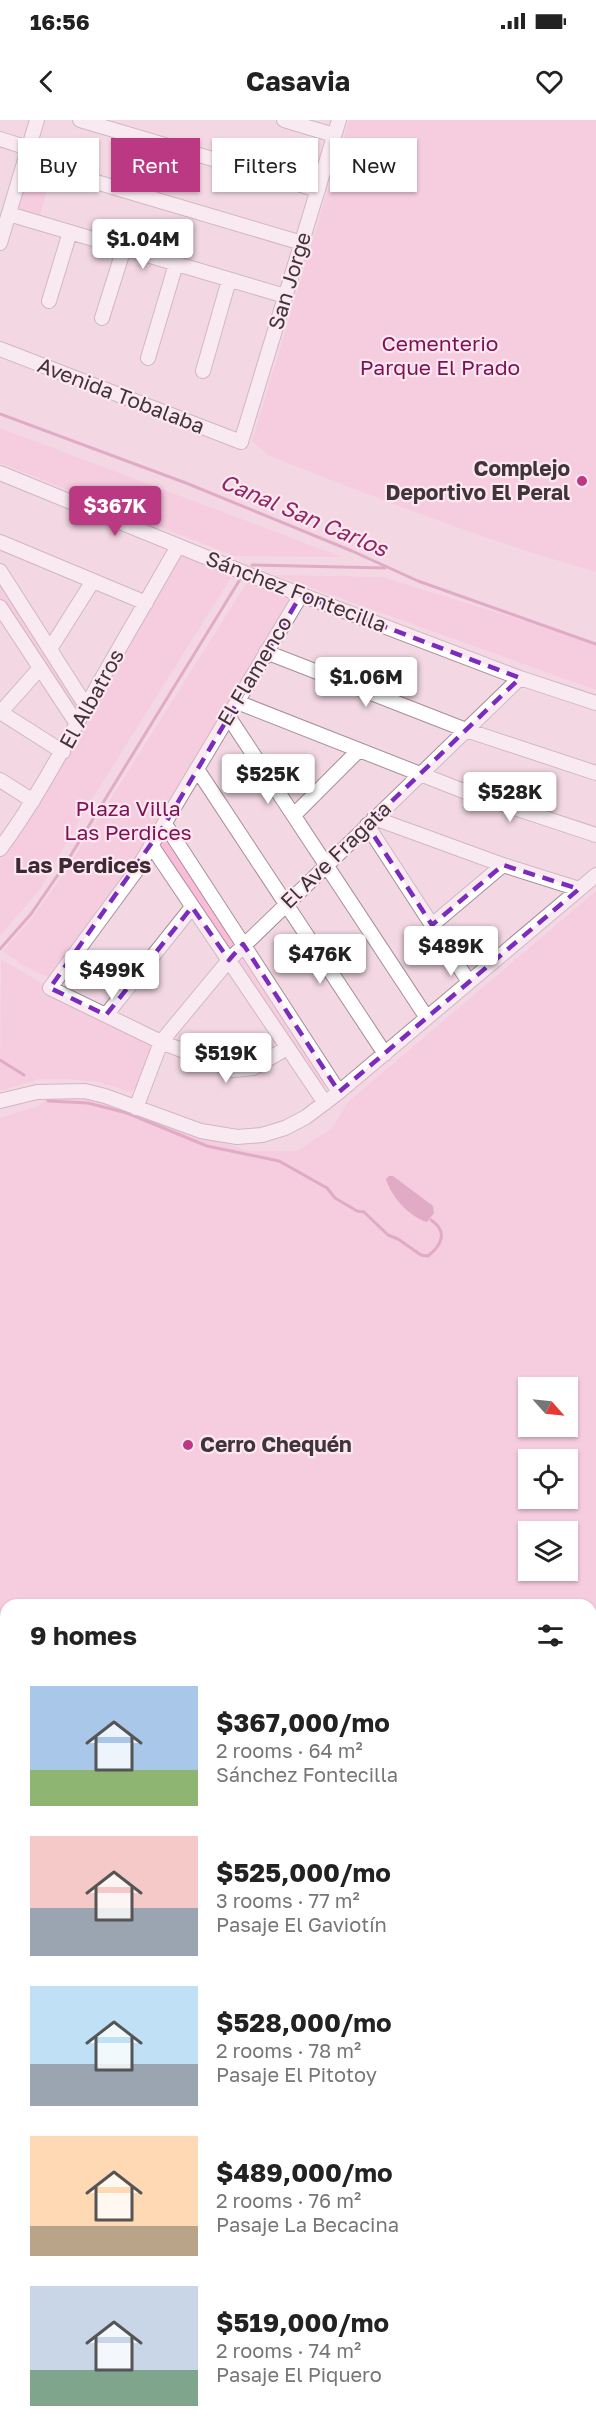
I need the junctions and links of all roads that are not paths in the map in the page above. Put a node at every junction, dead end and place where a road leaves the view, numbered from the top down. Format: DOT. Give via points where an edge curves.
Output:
graph roads {
  1 [pos="37,120"];
  2 [pos="80,120"];
  3 [pos="284,120"];
  4 [pos="339,120"];
  5 [pos="334,135"];
  6 [pos="31,138"];
  7 [pos="0,139"];
  8 [pos="18,149"];
  9 [pos="212,159"];
  10 [pos="18,175"];
  11 [pos="99,178"];
  12 [pos="318,190"];
  13 [pos="317,192"];
  14 [pos="7,204"];
  15 [pos="70,232"];
  16 [pos="0,243"];
  17 [pos="302,243"];
  18 [pos="124,248"];
  19 [pos="176,264"];
  20 [pos="229,280"];
  21 [pos="285,296"];
  22 [pos="49,301"];
  23 [pos="102,318"];
  24 [pos="0,349"];
  25 [pos="148,358"];
  26 [pos="203,372"];
  27 [pos="241,442"];
  28 [pos="0,473"];
  29 [pos="0,542"];
  30 [pos="178,546"];
  31 [pos="0,571"];
  32 [pos="93,581"];
  33 [pos="301,595"];
  34 [pos="146,603"];
  35 [pos="0,607"];
  36 [pos="4,624"];
  37 [pos="50,649"];
  38 [pos="266,652"];
  39 [pos="40,668"];
  40 [pos="520,678"];
  41 [pos="237,702"];
  42 [pos="596,703"];
  43 [pos="86,706"];
  44 [pos="0,713"];
  45 [pos="228,716"];
  46 [pos="77,724"];
  47 [pos="466,730"];
  48 [pos="359,750"];
  49 [pos="63,752"];
  50 [pos="197,769"];
  51 [pos="596,773"];
  52 [pos="420,774"];
  53 [pos="0,780"];
  54 [pos="33,801"];
  55 [pos="294,815"];
  56 [pos="370,822"];
  57 [pos="165,824"];
  58 [pos="596,835"];
  59 [pos="151,845"];
  60 [pos="0,848"];
  61 [pos="326,864"];
  62 [pos="503,865"];
  63 [pos="596,875"];
  64 [pos="579,889"];
  65 [pos="285,903"];
  66 [pos="192,907"];
  67 [pos="432,925"];
  68 [pos="243,944"];
  69 [pos="228,960"];
  70 [pos="469,982"];
  71 [pos="106,1015"];
  72 [pos="427,1018"];
  73 [pos="161,1042"];
  74 [pos="287,1048"];
  75 [pos="385,1054"];
  76 [pos="339,1092"];
  77 [pos="0,1101"];
  78 [pos="325,1103"];
  79 [pos="136,1108"];
  1 -- 6 [label="street"];
  2 -- 9 [label="street"];
  3 -- 5 [label="street"];
  4 -- 5 [label="street, San Jorge"];
  5 -- 12 [label="street, San Jorge"];
  7 -- 8 [label="street"];
  10 -- 14 [label="street"];
  11 -- 17 [label="street"];
  13 -- 17 [label="street, San Jorge"];
  14 -- 15 [label="street"];
  14 -- 16 [label="street"];
  15 -- 18 [label="street"];
  15 -- 22 [label="street"];
  17 -- 21 [label="street, San Jorge"];
  18 -- 19 [label="street"];
  18 -- 23 [label="street"];
  19 -- 20 [label="street"];
  19 -- 25 [label="street"];
  20 -- 21 [label="street"];
  20 -- 26 [label="street"];
  21 -- 27 [label="street, San Jorge"];
  24 -- 27 [label="street, Avenida Tobalaba"];
  28 -- 30 [label="street, Sánchez Fontecilla"];
  29 -- 32 [label="street"];
  30 -- 33 [label="street, Sánchez Fontecilla"];
  30 -- 34 [label="street, El Albatros"];
  31 -- 37 [label="street"];
  32 -- 34 [label="street"];
  32 -- 37 [label="street"];
  33 -- 38 [label="street, El Flamenco"];
  33 -- 40 [label="street, Sánchez Fontecilla"];
  34 -- 43 [label="street, El Albatros"];
  35 -- 36 [label="street"];
  36 -- 39 [label="street"];
  37 -- 43 [label="street"];
  38 -- 41 [label="street, El Flamenco"];
  38 -- 47 [label="street"];
  39 -- 44 [label="street"];
  39 -- 46 [label="street"];
  40 -- 42 [label="street, Sánchez Fontecilla"];
  40 -- 47 [label="street, El Ave Fragata"];
  41 -- 45 [label="street, El Flamenco"];
  41 -- 48 [label="street"];
  43 -- 46 [label="street, El Albatros"];
  44 -- 49 [label="street"];
  45 -- 50 [label="street, El Flamenco"];
  45 -- 55 [label="street"];
  46 -- 49 [label="street, El Albatros"];
  47 -- 51 [label="street"];
  47 -- 52 [label="street, El Ave Fragata"];
  48 -- 52 [label="street"];
  48 -- 55 [label="street"];
  49 -- 54 [label="street, El Albatros"];
  50 -- 57 [label="street, El Flamenco"];
  50 -- 65 [label="street"];
  52 -- 56 [label="street, El Ave Fragata"];
  52 -- 58 [label="street"];
  53 -- 54 [label="street"];
  54 -- 60 [label="street, El Albatros"];
  55 -- 61 [label="street"];
  56 -- 61 [label="street, El Ave Fragata"];
  56 -- 62 [label="street"];
  56 -- 67 [label="street"];
  57 -- 59 [label="street, El Flamenco"];
  57 -- 68 [label="street"];
  59 -- 66 [label="street"];
  59 -- 71 [label="street, El Flamenco" via="50,988"];
  61 -- 65 [label="street, El Ave Fragata"];
  61 -- 72 [label="street"];
  62 -- 64 [label="street"];
  62 -- 67 [label="street"];
  63 -- 64 [label="street"];
  64 -- 70 [label="street"];
  65 -- 68 [label="street, El Ave Fragata"];
  65 -- 75 [label="street"];
  66 -- 69 [label="street"];
  66 -- 71 [label="street"];
  67 -- 70 [label="street"];
  68 -- 69 [label="street, El Ave Fragata"];
  68 -- 76 [label="street"];
  69 -- 73 [label="street, El Ave Fragata"];
  69 -- 74 [label="street"];
  70 -- 72 [label="street"];
  71 -- 73 [label="street"];
  72 -- 75 [label="street"];
  73 -- 74 [label="street" via="233,1070 253,1068"];
  73 -- 79 [label="street, El Ave Fragata"];
  74 -- 78 [label="street"];
  75 -- 76 [label="street"];
  76 -- 78 [label="street"];
  77 -- 79 [label="street" via="37,1092 76,1090"];
  78 -- 79 [label="street" via="285,1128 243,1137 207,1133"];
}
